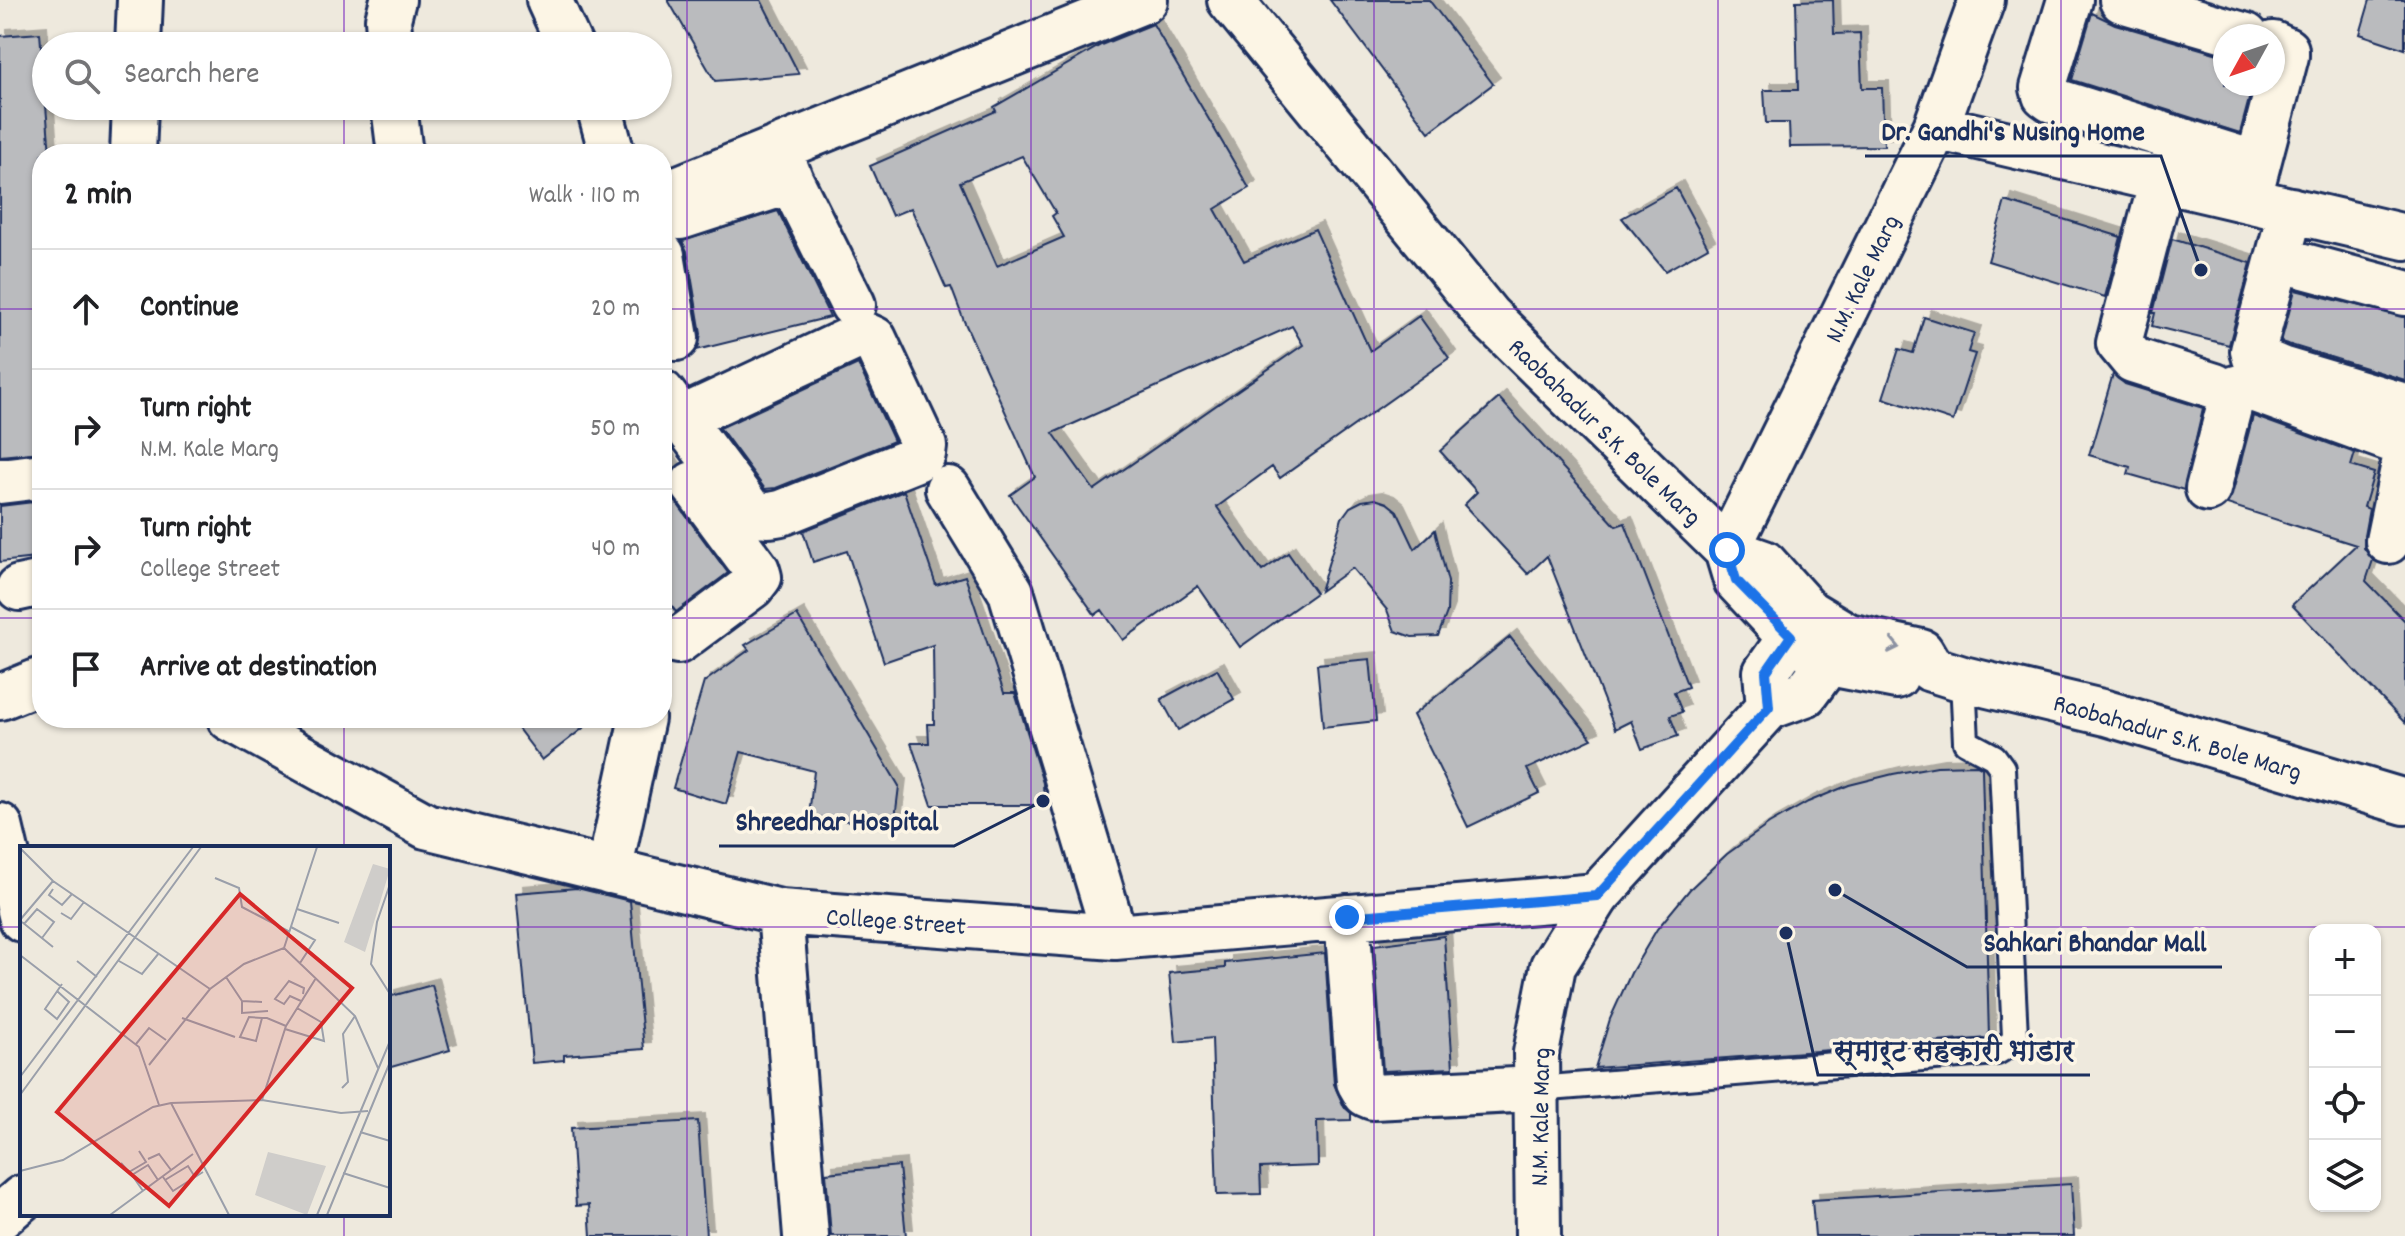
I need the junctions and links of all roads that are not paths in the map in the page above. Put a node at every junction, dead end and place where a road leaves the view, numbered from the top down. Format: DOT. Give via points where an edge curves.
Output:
graph roads {
  1 [pos="140,0"];
  2 [pos="393,0"];
  3 [pos="549,0"];
  4 [pos="1145,0"];
  5 [pos="1230,0"];
  6 [pos="1982,0"];
  7 [pos="2070,0"];
  8 [pos="2122,0"];
  9 [pos="2213,26"];
  10 [pos="139,32"];
  11 [pos="389,32"];
  12 [pos="564,32"];
  13 [pos="2280,96"];
  14 [pos="134,120"];
  15 [pos="396,120"];
  16 [pos="603,120"];
  17 [pos="1936,127"];
  18 [pos="133,144"];
  19 [pos="399,144"];
  20 [pos="609,144"];
  21 [pos="784,164"];
  22 [pos="2162,180"];
  23 [pos="672,192"];
  24 [pos="2265,194"];
  25 [pos="672,217"];
  26 [pos="2405,237"];
  27 [pos="2278,259"];
  28 [pos="2405,293"];
  29 [pos="853,305"];
  30 [pos="672,314"];
  31 [pos="676,338"];
  32 [pos="2277,383"];
  33 [pos="2215,386"];
  34 [pos="2405,406"];
  35 [pos="672,416"];
  36 [pos="672,422"];
  37 [pos="672,425"];
  38 [pos="2405,456"];
  39 [pos="32,477"];
  40 [pos="0,481"];
  41 [pos="948,489"];
  42 [pos="2388,541"];
  43 [pos="1727,550"];
  44 [pos="1800,624"];
  45 [pos="672,636"];
  46 [pos="1838,650"];
  47 [pos="1947,674"];
  48 [pos="32,684"];
  49 [pos="0,697"];
  50 [pos="1769,707"];
  51 [pos="248,728"];
  52 [pos="640,728"];
  53 [pos="2405,802"];
  54 [pos="0,826"];
  55 [pos="609,871"];
  56 [pos="1597,896"];
  57 [pos="20,911"];
  58 [pos="780,912"];
  59 [pos="1347,917"];
  60 [pos="1115,937"];
  61 [pos="1537,1089"];
  62 [pos="20,1200"];
  63 [pos="0,1217"];
  64 [pos="806,1236"];
  65 [pos="1538,1236"];
  1 -- 10 [label="street"];
  2 -- 11 [label="street"];
  3 -- 12 [label="street"];
  4 -- 21 [label="street"];
  5 -- 43 [label="street, Raobahadur S.K. Bole Marg" via="1488,316"];
  6 -- 17 [label="street, N.M. Kale Marg"];
  7 -- 24 [label="street" via="2045,95"];
  8 -- 9 [label="street"];
  13 -- 24 [label="street"];
  14 -- 18 [label="street"];
  15 -- 19 [label="street"];
  16 -- 20 [label="street"];
  17 -- 22 [label="street"];
  17 -- 43 [label="street, N.M. Kale Marg"];
  21 -- 23 [label="street"];
  21 -- 25 [label="street"];
  21 -- 29 [label="street"];
  22 -- 24 [label="street"];
  22 -- 33 [label="street" via="2119,343 2133,360"];
  24 -- 26 [label="street"];
  24 -- 27 [label="street"];
  24 -- 33 [label="street"];
  27 -- 28 [label="street"];
  27 -- 32 [label="street" via="2253,351"];
  30 -- 31 [label="street"];
  32 -- 33 [label="street" via="2236,388 2199,485"];
  32 -- 34 [label="street"];
  32 -- 38 [label="street" via="2398,442"];
  35 -- 36 [label="street" via="863,334 874,339 924,446 916,459 784,512 758,515"];
  37 -- 45 [label="street" via="759,577"];
  38 -- 42 [label="street"];
  39 -- 40 [label="street"];
  41 -- 60 [label="street" via="1011,592"];
  43 -- 44 [label="street, Raobahadur S.K. Bole Marg" via="1764,563"];
  44 -- 46 [label="street, Raobahadur S.K. Bole Marg"];
  44 -- 50 [label="street" via="1766,672"];
  46 -- 47 [label="street, Raobahadur S.K. Bole Marg" via="1916,680"];
  46 -- 50 [label="street" via="1805,694"];
  47 -- 53 [label="street, Raobahadur S.K. Bole Marg" via="2106,713"];
  47 -- 61 [label="lane" via="1966,742 1994,757 2002,768 2012,1043 1997,1052"];
  48 -- 49 [label="street"];
  50 -- 56 [label="street, N.M. Kale Marg"];
  51 -- 55 [label="street, College Street" via="426,826"];
  52 -- 55 [label="street"];
  54 -- 57 [label="street"];
  55 -- 58 [label="street, College Street"];
  56 -- 59 [label="street, College Street"];
  56 -- 61 [label="street, N.M. Kale Marg" via="1553,966 1536,1053"];
  58 -- 60 [label="street, College Street"];
  58 -- 64 [label="street"];
  59 -- 60 [label="street, College Street"];
  59 -- 61 [label="street" via="1359,1082 1366,1094"];
  61 -- 65 [label="street, N.M. Kale Marg"];
  62 -- 63 [label="street"];
}
